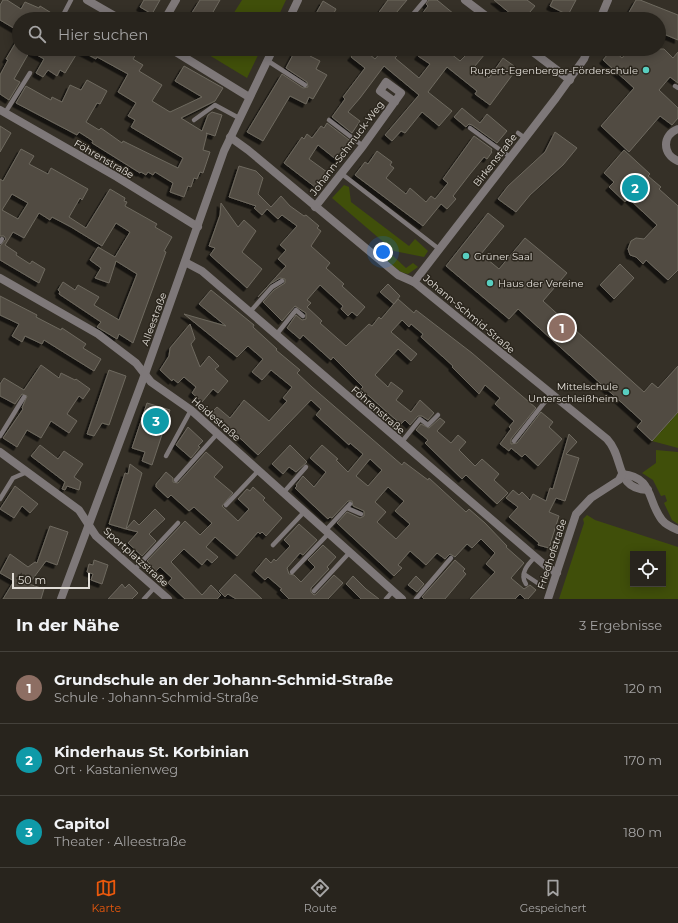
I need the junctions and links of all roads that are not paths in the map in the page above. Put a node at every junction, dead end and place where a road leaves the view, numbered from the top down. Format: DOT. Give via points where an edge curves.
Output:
graph roads {
  1 [pos="70,0"];
  2 [pos="88,0"];
  3 [pos="176,0"];
  4 [pos="298,0"];
  5 [pos="425,0"];
  6 [pos="465,0"];
  7 [pos="608,0"];
  8 [pos="64,12"];
  9 [pos="108,12"];
  10 [pos="169,12"];
  11 [pos="292,12"];
  12 [pos="414,12"];
  13 [pos="481,12"];
  14 [pos="603,12"];
  15 [pos="182,56"];
  16 [pos="270,56"];
  17 [pos="538,56"];
  18 [pos="584,56"];
  19 [pos="268,61"];
  20 [pos="30,73"];
  21 [pos="570,80"];
  22 [pos="305,85"];
  23 [pos="249,97"];
  24 [pos="394,102"];
  25 [pos="3,112"];
  26 [pos="239,118"];
  27 [pos="194,120"];
  28 [pos="329,120"];
  29 [pos="470,128"];
  30 [pos="678,129"];
  31 [pos="230,137"];
  32 [pos="363,146"];
  33 [pos="510,158"];
  34 [pos="678,161"];
  35 [pos="342,174"];
  36 [pos="315,207"];
  37 [pos="198,227"];
  38 [pos="439,248"];
  39 [pos="186,262"];
  40 [pos="0,278"];
  41 [pos="282,281"];
  42 [pos="414,282"];
  43 [pos="250,312"];
  44 [pos="303,316"];
  45 [pos="276,335"];
  46 [pos="145,374"];
  47 [pos="551,394"];
  48 [pos="24,397"];
  49 [pos="191,410"];
  50 [pos="438,415"];
  51 [pos="217,434"];
  52 [pos="0,436"];
  53 [pos="514,441"];
  54 [pos="401,443"];
  55 [pos="0,452"];
  56 [pos="166,456"];
  57 [pos="306,467"];
  58 [pos="259,470"];
  59 [pos="27,472"];
  60 [pos="622,474"];
  61 [pos="176,480"];
  62 [pos="284,492"];
  63 [pos="0,499"];
  64 [pos="226,505"];
  65 [pos="305,511"];
  66 [pos="361,514"];
  67 [pos="178,523"];
  68 [pos="89,526"];
  69 [pos="678,530"];
  70 [pos="328,532"];
  71 [pos="273,545"];
  72 [pos="350,552"];
  73 [pos="535,557"];
  74 [pos="451,558"];
  75 [pos="134,570"];
  76 [pos="292,572"];
  77 [pos="557,573"];
  78 [pos="524,574"];
  79 [pos="526,584"];
  80 [pos="542,586"];
  81 [pos="154,588"];
  82 [pos="314,591"];
  83 [pos="393,591"];
  84 [pos="61,599"];
  85 [pos="144,599"];
  86 [pos="168,599"];
  87 [pos="386,599"];
  88 [pos="402,599"];
  89 [pos="416,599"];
  90 [pos="548,599"];
  1 -- 8 [label="lane"];
  2 -- 9 [label="street"];
  3 -- 10 [label="street"];
  4 -- 11 [label="street"];
  5 -- 12 [label="lane"];
  6 -- 13 [label="street"];
  7 -- 14 [label="street"];
  15 -- 23 [label="street"];
  16 -- 19 [label="street, Alleestraße"];
  17 -- 21 [label="street"];
  18 -- 21 [label="street, Birkenstraße"];
  19 -- 22 [label="lane"];
  19 -- 23 [label="street, Alleestraße"];
  20 -- 25 [label="lane"];
  21 -- 33 [label="street, Birkenstraße" via="522,136"];
  23 -- 26 [label="street, Alleestraße"];
  24 -- 32 [label="street, Johann-Schmuck-Weg"];
  25 -- 37 [label="street, Föhrenstraße"];
  26 -- 27 [label="lane" via="215,105"];
  26 -- 31 [label="street, Alleestraße"];
  28 -- 32 [label="lane"];
  29 -- 33 [label="lane"];
  30 -- 34 [label="street" via="668,135 665,145 669,155"];
  31 -- 36 [label="street, Johann-Schmid-Straße"];
  31 -- 37 [label="street, Alleestraße"];
  32 -- 35 [label="street, Johann-Schmuck-Weg"];
  33 -- 38 [label="street, Birkenstraße"];
  35 -- 36 [label="street, Johann-Schmuck-Weg"];
  35 -- 38 [label="lane"];
  36 -- 42 [label="street, Johann-Schmid-Straße" via="398,275"];
  37 -- 39 [label="street, Alleestraße"];
  38 -- 42 [label="street, Birkenstraße"];
  39 -- 43 [label="street, Föhrenstraße" via="202,271"];
  39 -- 46 [label="street, Alleestraße"];
  40 -- 46 [label="street, Heidestraße" via="98,334 136,363"];
  41 -- 43 [label="lane" via="272,287"];
  42 -- 47 [label="street, Johann-Schmid-Straße"];
  43 -- 45 [label="street, Föhrenstraße"];
  44 -- 45 [label="lane" via="296,310"];
  45 -- 54 [label="street, Föhrenstraße"];
  46 -- 49 [label="street, Heidestraße" via="151,382"];
  46 -- 68 [label="street, Alleestraße"];
  47 -- 53 [label="lane"];
  47 -- 60 [label="street, Johann-Schmid-Straße" via="613,446"];
  48 -- 52 [label="lane"];
  49 -- 51 [label="street, Heidestraße"];
  49 -- 56 [label="lane"];
  50 -- 54 [label="lane" via="428,425 420,419"];
  51 -- 58 [label="street, Heidestraße"];
  51 -- 61 [label="lane"];
  54 -- 73 [label="street, Föhrenstraße"];
  55 -- 59 [label="street, Sportplatzstraße"];
  57 -- 62 [label="lane"];
  58 -- 62 [label="street, Heidestraße"];
  58 -- 64 [label="lane"];
  59 -- 63 [label="lane" via="13,478"];
  59 -- 68 [label="street, Sportplatzstraße" via="79,510"];
  60 -- 69 [label="street" via="644,482 663,521"];
  60 -- 77 [label="street, Friedhofstraße" via="619,480 591,498 576,514"];
  62 -- 65 [label="street, Heidestraße"];
  65 -- 70 [label="street, Heidestraße"];
  65 -- 71 [label="lane"];
  66 -- 70 [label="lane" via="348,506"];
  67 -- 75 [label="lane"];
  68 -- 75 [label="street, Sportplatzstraße" via="96,536"];
  68 -- 84 [label="street, Alleestraße"];
  70 -- 72 [label="street, Heidestraße"];
  70 -- 76 [label="lane"];
  72 -- 82 [label="lane"];
  72 -- 83 [label="street, Heidestraße"];
  73 -- 77 [label="street, Föhrenstraße"];
  73 -- 78 [label="lane" via="524,570"];
  74 -- 89 [label="lane"];
  75 -- 81 [label="street, Sportplatzstraße"];
  77 -- 90 [label="street, Friedhofstraße"];
  78 -- 79 [label="lane"];
  78 -- 80 [label="lane"];
  81 -- 85 [label="lane"];
  81 -- 86 [label="street, Sportplatzstraße"];
  83 -- 87 [label="lane"];
  83 -- 88 [label="street, Heidestraße"];
}
